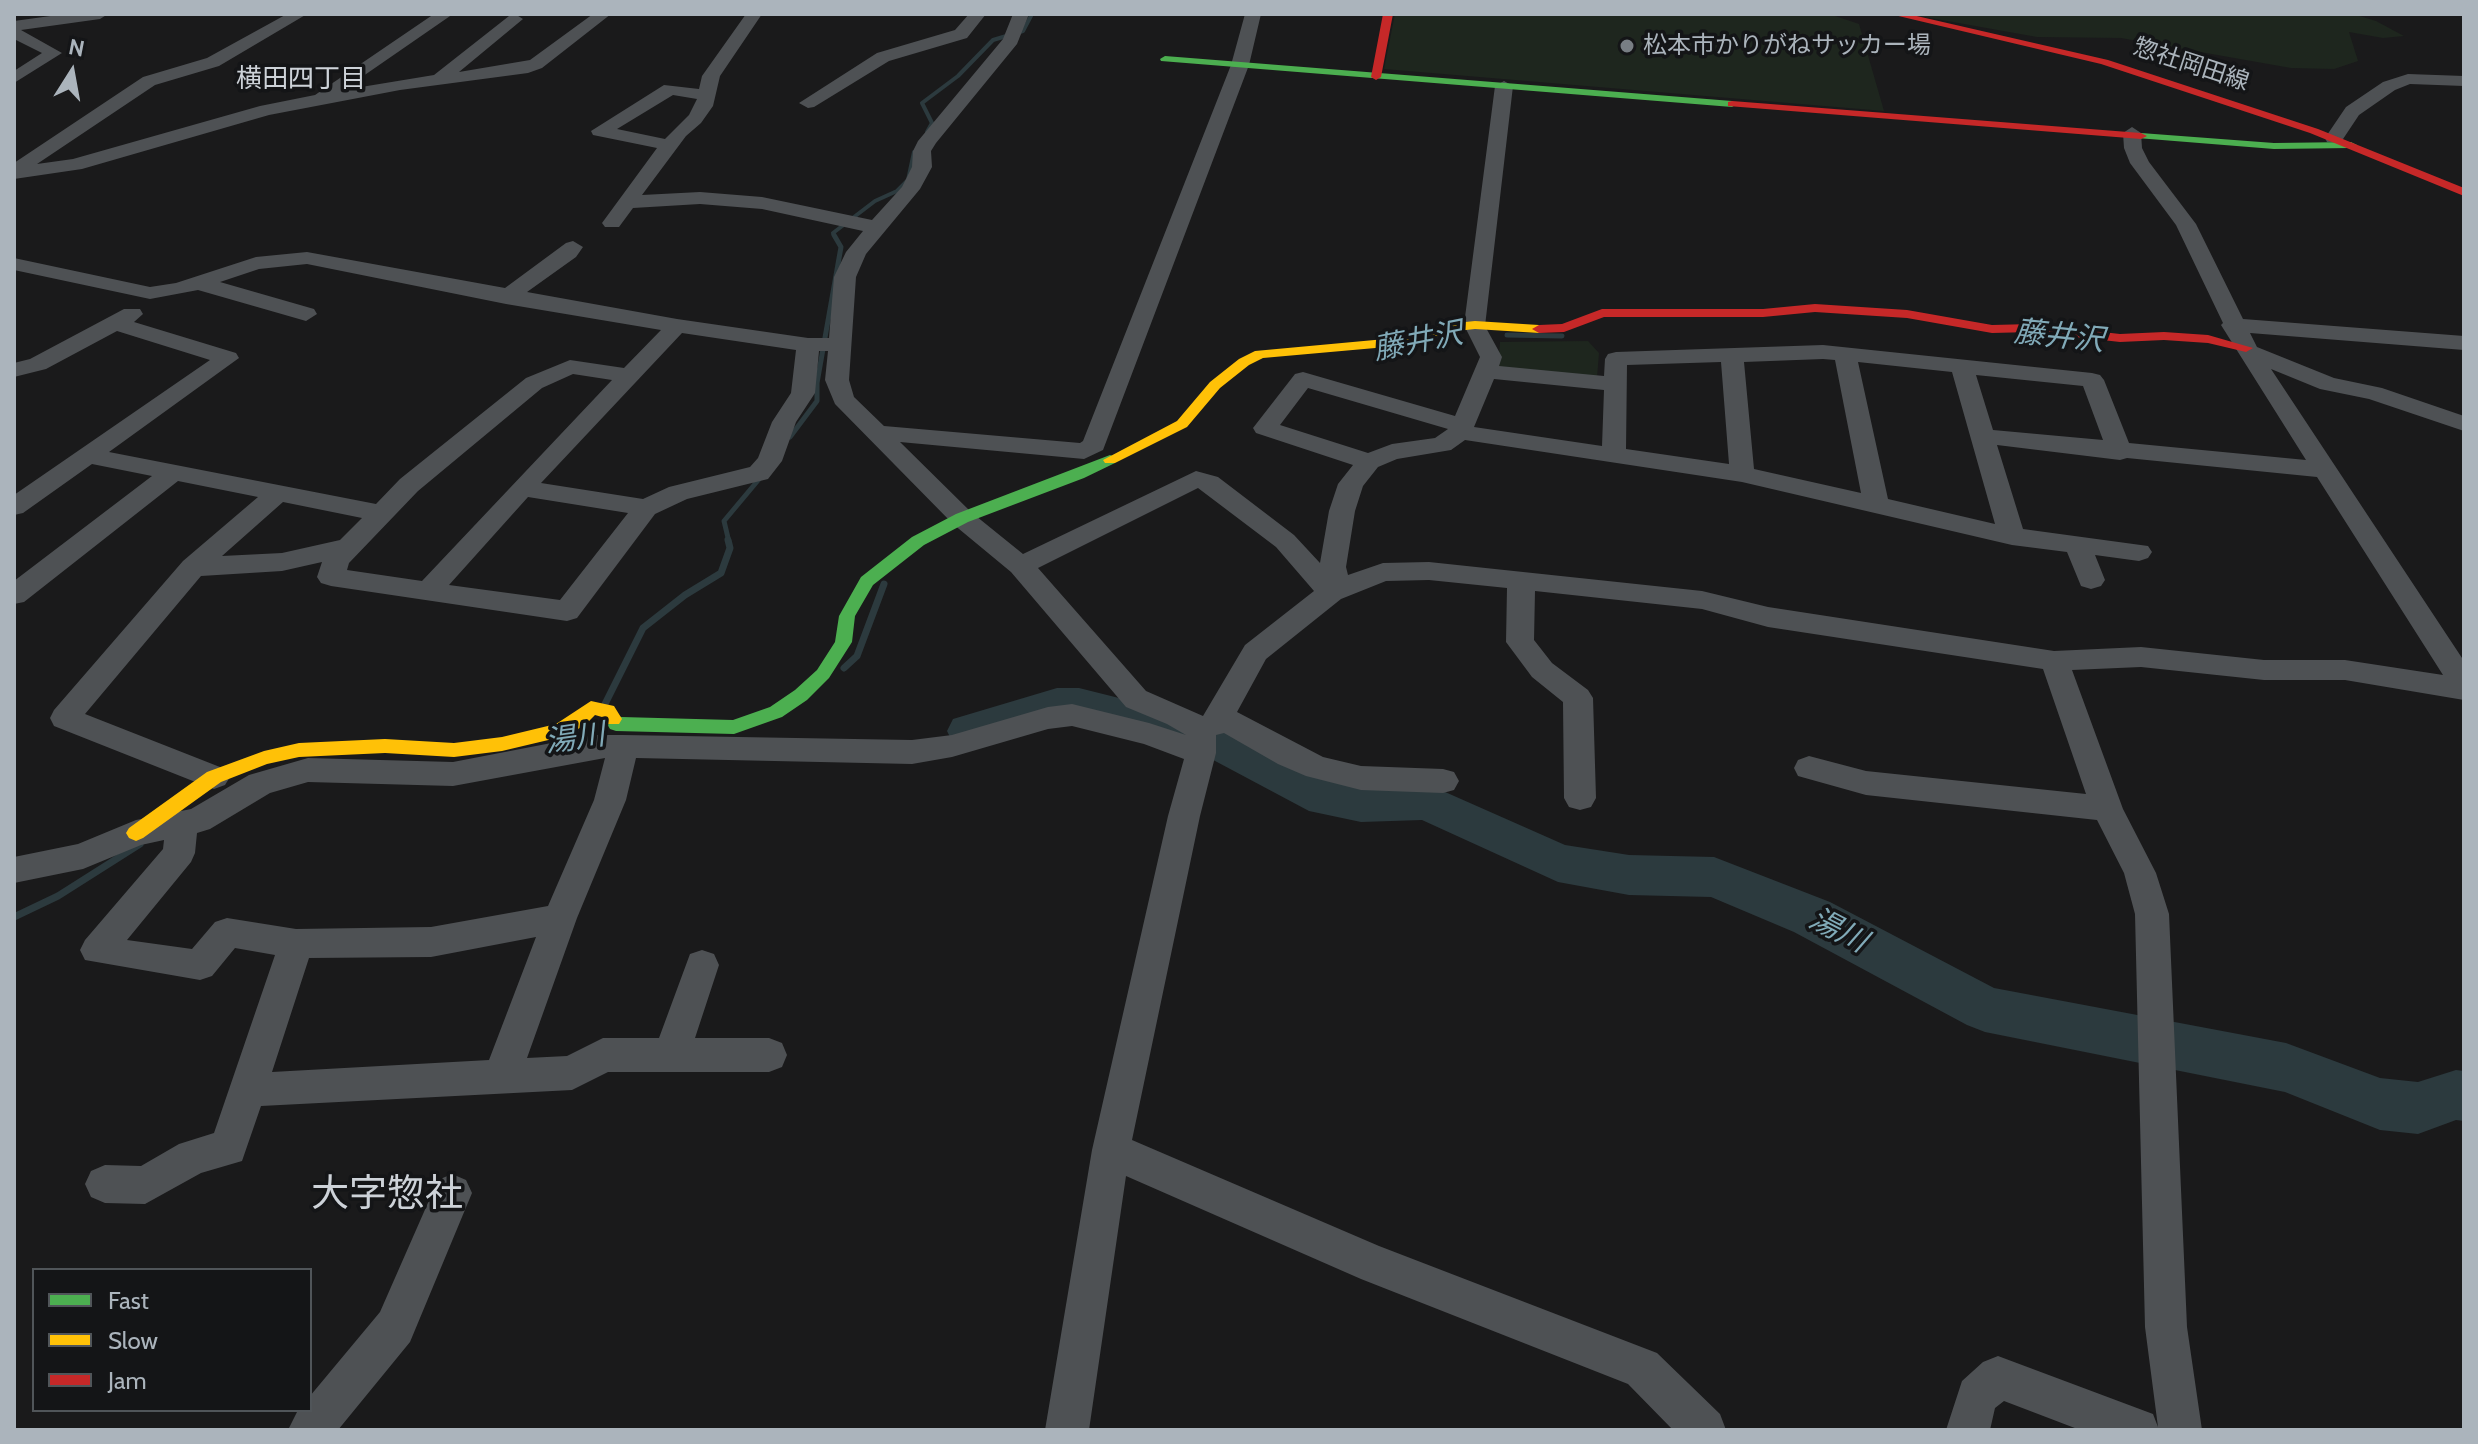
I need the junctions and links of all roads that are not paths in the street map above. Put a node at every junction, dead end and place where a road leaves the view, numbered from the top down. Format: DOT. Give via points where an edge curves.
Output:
graph roads {
  1 [pos="100,14"];
  2 [pos="299,14"];
  3 [pos="445,14"];
  4 [pos="603,14"];
  5 [pos="754,14"];
  6 [pos="978,14"];
  7 [pos="1253,14"];
  8 [pos="1388,14"];
  9 [pos="1895,14"];
  10 [pos="1016,15"];
  11 [pos="515,19"];
  12 [pos="14,26"];
  13 [pos="14,33"];
  14 [pos="1165,59"];
  15 [pos="1240,65"];
  16 [pos="1376,77"];
  17 [pos="14,78"];
  18 [pos="439,80"];
  19 [pos="2464,81"];
  20 [pos="1504,86"];
  21 [pos="706,96"];
  22 [pos="320,100"];
  23 [pos="808,103"];
  24 [pos="2132,133"];
  25 [pos="2343,142"];
  26 [pos="669,145"];
  27 [pos="14,172"];
  28 [pos="2464,192"];
  29 [pos="629,202"];
  30 [pos="612,223"];
  31 [pos="875,227"];
  32 [pos="573,247"];
  33 [pos="14,264"];
  34 [pos="199,283"];
  35 [pos="168,292"];
  36 [pos="506,297"];
  37 [pos="306,314"];
  38 [pos="114,323"];
  39 [pos="2232,325"];
  40 [pos="677,326"];
  41 [pos="1478,331"];
  42 [pos="2464,343"];
  43 [pos="839,344"];
  44 [pos="808,345"];
  45 [pos="2247,350"];
  46 [pos="1732,355"];
  47 [pos="1845,355"];
  48 [pos="1962,367"];
  49 [pos="14,370"];
  50 [pos="1484,371"];
  51 [pos="628,376"];
  52 [pos="1616,384"];
  53 [pos="2464,424"];
  54 [pos="1461,429"];
  55 [pos="881,433"];
  56 [pos="1983,436"];
  57 [pos="2120,452"];
  58 [pos="85,455"];
  59 [pos="1614,457"];
  60 [pos="1369,462"];
  61 [pos="2328,470"];
  62 [pos="173,472"];
  63 [pos="1742,474"];
  64 [pos="522,488"];
  65 [pos="278,493"];
  66 [pos="1876,503"];
  67 [pos="14,507"];
  68 [pos="646,508"];
  69 [pos="381,513"];
  70 [pos="962,518"];
  71 [pos="2012,536"];
  72 [pos="2078,545"];
  73 [pos="348,547"];
  74 [pos="2139,552"];
  75 [pos="1021,566"];
  76 [pos="193,567"];
  77 [pos="2091,580"];
  78 [pos="1521,582"];
  79 [pos="1334,590"];
  80 [pos="428,591"];
  81 [pos="14,595"];
  82 [pos="2054,661"];
  83 [pos="2464,687"];
  84 [pos="1208,733"];
  85 [pos="623,746"];
  86 [pos="1809,768"];
  87 [pos="214,777"];
  88 [pos="1443,781"];
  89 [pos="1580,798"];
  90 [pos="2107,809"];
  91 [pos="182,824"];
  92 [pos="136,833"];
  93 [pos="14,870"];
  94 [pos="560,918"];
  95 [pos="296,944"];
  96 [pos="702,965"];
  97 [pos="671,1055"];
  98 [pos="769,1055"];
  99 [pos="502,1076"];
  100 [pos="247,1090"];
  101 [pos="1111,1150"];
  102 [pos="105,1184"];
  103 [pos="452,1193"];
  104 [pos="310,1430"];
  105 [pos="1067,1430"];
  106 [pos="1704,1430"];
  107 [pos="1968,1430"];
  108 [pos="2137,1430"];
  109 [pos="2180,1430"];
  1 -- 12 [label="street"];
  2 -- 27 [label="street" via="213,62 149,81"];
  3 -- 22 [label="street"];
  4 -- 18 [label="street" via="536,64"];
  5 -- 21 [label="street" via="711,76"];
  6 -- 23 [label="street" via="961,34 883,57"];
  7 -- 15 [label="street"];
  8 -- 16 [label="street"];
  9 -- 25 [label="street, 惣社岡田線" via="2089,57"];
  10 -- 31 [label="street" via="1011,40 927,141 910,189"];
  11 -- 18 [label="street"];
  13 -- 17 [label="street" via="54,53"];
  14 -- 15 [label="street"];
  15 -- 16 [label="street"];
  15 -- 55 [label="street" via="1094,445 1084,451"];
  16 -- 20 [label="street"];
  18 -- 22 [label="street"];
  19 -- 25 [label="street" via="2408,79 2389,86 2352,111"];
  20 -- 24 [label="street"];
  20 -- 41 [label="street"];
  21 -- 26 [label="street" via="695,119"];
  21 -- 26 [label="street" via="670,89 600,131"];
  22 -- 27 [label="street" via="266,110 75,165"];
  24 -- 25 [label="street" via="2274,146"];
  24 -- 39 [label="street" via="2140,163 2186,224"];
  25 -- 28 [label="street, 惣社岡田線"];
  26 -- 29 [label="street"];
  29 -- 30 [label="street"];
  29 -- 31 [label="street" via="700,198 762,203"];
  31 -- 43 [label="street" via="845,277"];
  32 -- 36 [label="street"];
  33 -- 35 [label="street" via="134,292"];
  34 -- 35 [label="street"];
  34 -- 36 [label="street" via="256,263 307,258"];
  34 -- 37 [label="street"];
  35 -- 38 [label="street"];
  36 -- 40 [label="street"];
  38 -- 49 [label="street" via="38,364"];
  38 -- 58 [label="street" via="228,358"];
  39 -- 42 [label="street"];
  39 -- 45 [label="street"];
  40 -- 44 [label="street"];
  40 -- 51 [label="street"];
  41 -- 45 [label="street" via="1564,328 1602,313 1815,308 1907,314 1992,329 2208,339"];
  41 -- 50 [label="street" via="1491,357"];
  41 -- 70 [label="street" via="1446,328 1409,341 1260,354 1215,385 1182,424 1079,475"];
  43 -- 44 [label="street"];
  43 -- 55 [label="street" via="837,380 843,399"];
  44 -- 68 [label="street" via="803,393 759,473 678,493"];
  45 -- 53 [label="street" via="2328,384 2374,393"];
  45 -- 61 [label="street"];
  46 -- 47 [label="street"];
  46 -- 52 [label="street" via="1616,359"];
  46 -- 63 [label="street"];
  47 -- 48 [label="street"];
  47 -- 66 [label="street"];
  48 -- 56 [label="street"];
  48 -- 57 [label="street" via="2092,380"];
  50 -- 52 [label="street"];
  50 -- 54 [label="street"];
  51 -- 64 [label="street"];
  51 -- 69 [label="street" via="570,367 534,383"];
  52 -- 59 [label="street"];
  54 -- 59 [label="street"];
  54 -- 60 [label="street" via="1442,445 1392,452"];
  54 -- 60 [label="street" via="1303,379 1265,428"];
  55 -- 70 [label="street"];
  56 -- 57 [label="street"];
  56 -- 71 [label="street"];
  57 -- 61 [label="street"];
  58 -- 62 [label="street"];
  58 -- 67 [label="street"];
  59 -- 63 [label="street"];
  60 -- 79 [label="street" via="1351,484 1342,511"];
  61 -- 83 [label="street"];
  62 -- 65 [label="street"];
  62 -- 81 [label="street"];
  63 -- 66 [label="street"];
  64 -- 68 [label="street"];
  64 -- 80 [label="street"];
  65 -- 69 [label="street"];
  65 -- 76 [label="street"];
  66 -- 71 [label="street"];
  68 -- 80 [label="street" via="567,611"];
  69 -- 73 [label="street"];
  70 -- 75 [label="street"];
  70 -- 87 [label="street" via="918,541 867,581 847,616 843,642 823,674 776,712 751,722 734,727 616,724 608,711 591,708 561,730 502,744 454,750 299,750"];
  71 -- 72 [label="street"];
  72 -- 74 [label="street"];
  72 -- 77 [label="street"];
  73 -- 76 [label="street" via="282,562"];
  73 -- 80 [label="street" via="336,560 331,577"];
  75 -- 79 [label="street" via="1196,479 1209,483 1285,541"];
  75 -- 84 [label="street" via="1136,699"];
  76 -- 87 [label="street" via="65,718"];
  78 -- 79 [label="street" via="1429,571 1383,572"];
  78 -- 82 [label="street" via="1702,600 1768,617"];
  78 -- 89 [label="street" via="1520,642 1542,670 1578,698"];
  79 -- 84 [label="street" via="1255,652"];
  82 -- 83 [label="street" via="2141,657 2264,670 2345,670"];
  82 -- 90 [label="street"];
  84 -- 85 [label="street" via="1149,734 1072,715 912,752"];
  84 -- 88 [label="street" via="1361,778"];
  84 -- 101 [label="street" via="1184,816"];
  85 -- 91 [label="street" via="453,774 308,770 260,784 199,820"];
  85 -- 94 [label="street" via="610,800"];
  86 -- 90 [label="street" via="1866,783"];
  87 -- 92 [label="street"];
  90 -- 109 [label="street" via="2140,873 2152,914 2166,1327"];
  91 -- 92 [label="street"];
  91 -- 95 [label="street" via="179,853 97,950 200,965 227,932"];
  92 -- 93 [label="street" via="83,856"];
  94 -- 95 [label="street" via="431,942"];
  94 -- 99 [label="street"];
  95 -- 100 [label="street"];
  96 -- 97 [label="street"];
  97 -- 98 [label="street"];
  97 -- 99 [label="street" via="603,1055 572,1073"];
  99 -- 100 [label="street"];
  100 -- 102 [label="street" via="228,1148 193,1157 145,1185"];
  101 -- 105 [label="street"];
  101 -- 106 [label="street" via="1375,1265 1642,1368"];
  103 -- 104 [label="street" via="395,1327"];
  107 -- 108 [label="street" via="1977,1396 1998,1377"];
}
